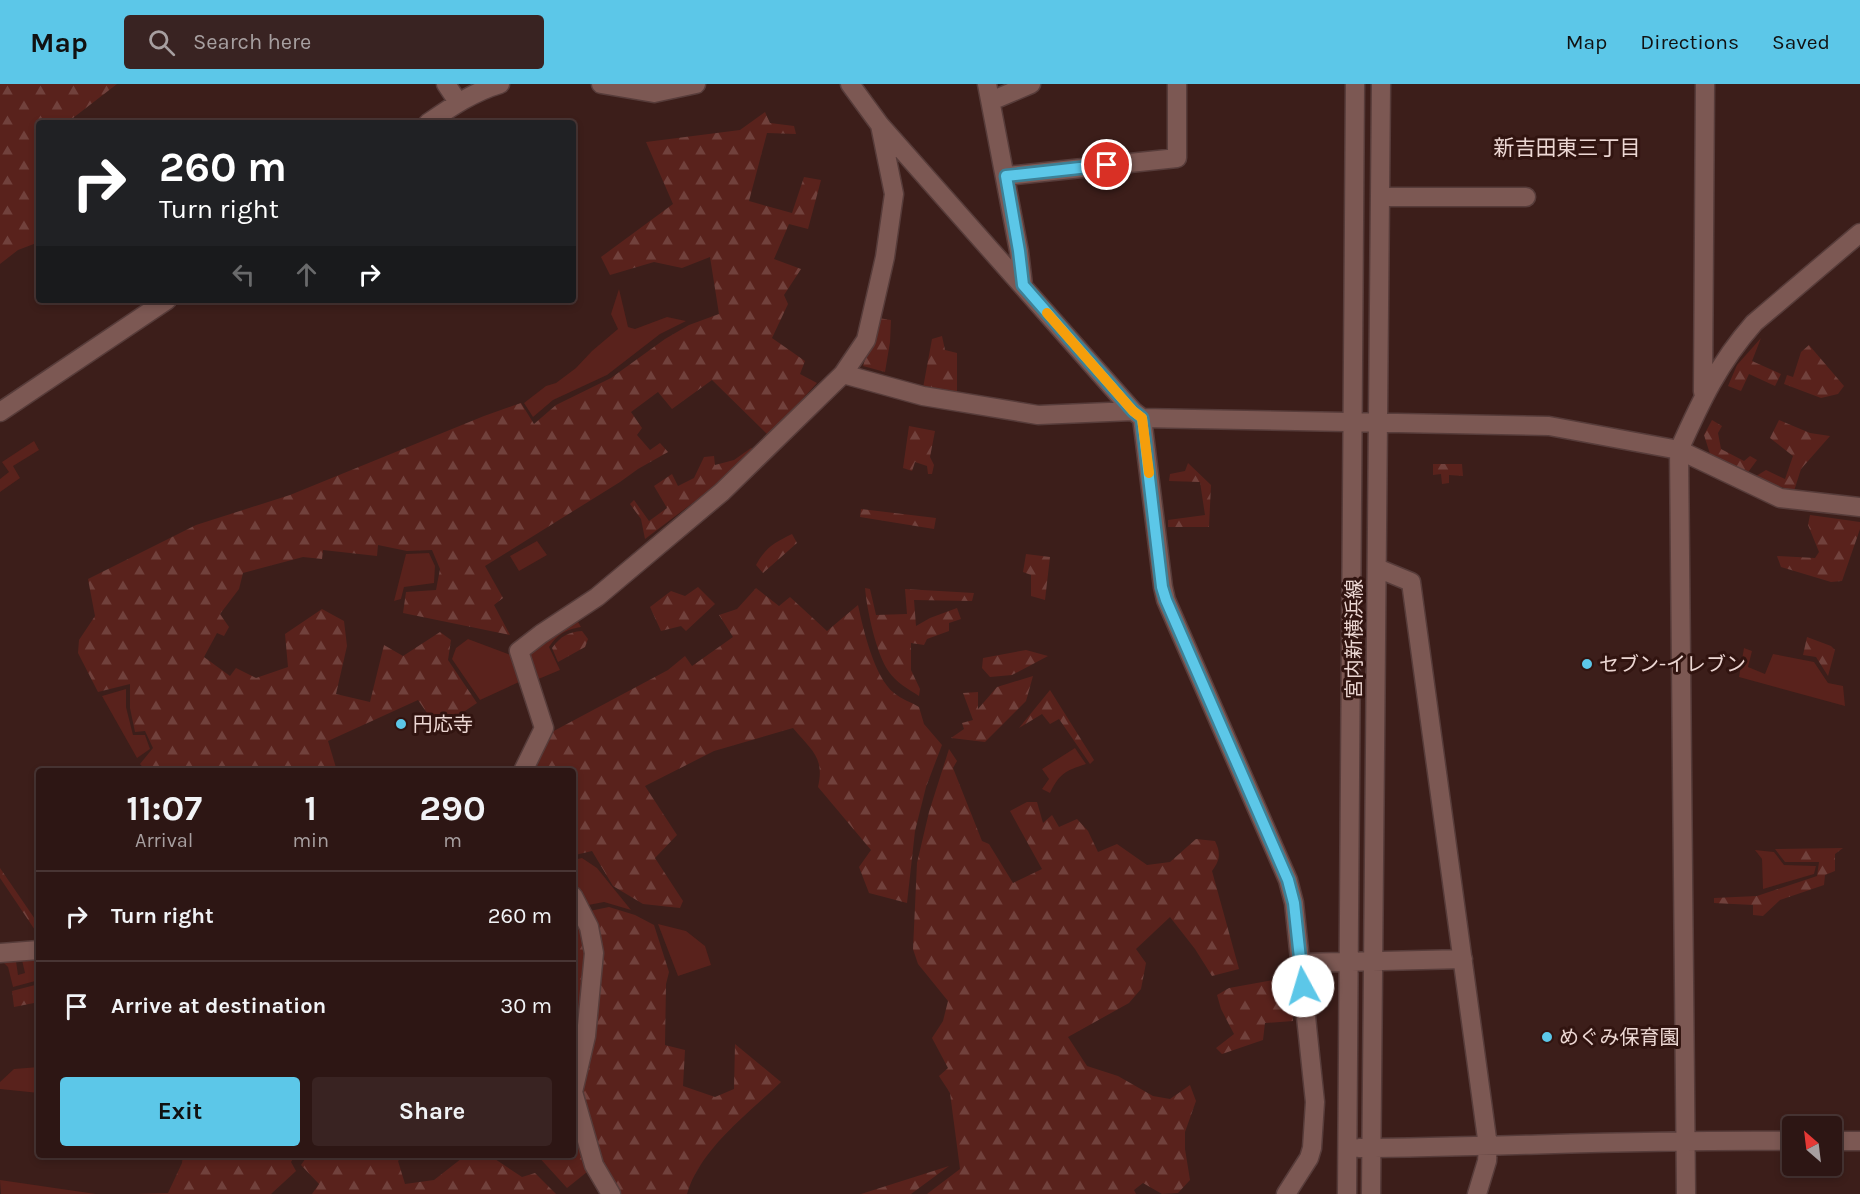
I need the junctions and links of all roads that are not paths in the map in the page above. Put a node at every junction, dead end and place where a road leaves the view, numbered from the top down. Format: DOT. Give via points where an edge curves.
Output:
graph roads {
  1 [pos="446,84"];
  2 [pos="500,84"];
  3 [pos="601,84"];
  4 [pos="696,84"];
  5 [pos="850,84"];
  6 [pos="1031,84"];
  7 [pos="1177,84"];
  8 [pos="1355,84"];
  9 [pos="1381,84"];
  10 [pos="1705,84"];
  11 [pos="989,93"];
  12 [pos="458,102"];
  13 [pos="432,120"];
  14 [pos="880,125"];
  15 [pos="1006,176"];
  16 [pos="1380,197"];
  17 [pos="1526,197"];
  18 [pos="1860,233"];
  19 [pos="1023,285"];
  20 [pos="162,303"];
  21 [pos="843,374"];
  22 [pos="1702,397"];
  23 [pos="0,411"];
  24 [pos="1138,415"];
  25 [pos="1353,422"];
  26 [pos="1377,422"];
  27 [pos="1679,450"];
  28 [pos="1860,507"];
  29 [pos="1377,568"];
  30 [pos="524,768"];
  31 [pos="576,901"];
  32 [pos="36,950"];
  33 [pos="0,953"];
  34 [pos="1463,959"];
  35 [pos="1373,961"];
  36 [pos="1349,962"];
  37 [pos="1301,963"];
  38 [pos="576,1079"];
  39 [pos="576,1102"];
  40 [pos="1685,1139"];
  41 [pos="1782,1141"];
  42 [pos="1842,1141"];
  43 [pos="1860,1141"];
  44 [pos="1488,1146"];
  45 [pos="1348,1148"];
  46 [pos="1371,1148"];
  47 [pos="611,1194"];
  48 [pos="1286,1194"];
  49 [pos="1347,1194"];
  50 [pos="1371,1194"];
  51 [pos="1477,1194"];
  52 [pos="1686,1194"];
  1 -- 12 [label="street"];
  2 -- 12 [label="street"];
  3 -- 4 [label="street" via="654,93"];
  5 -- 14 [label="street"];
  6 -- 11 [label="street"];
  7 -- 15 [label="street" via="1177,158"];
  8 -- 25 [label="street, 宮内新横浜線"];
  9 -- 16 [label="street, 宮内新横浜線"];
  10 -- 22 [label="street"];
  11 -- 15 [label="street"];
  12 -- 13 [label="street"];
  14 -- 19 [label="street"];
  14 -- 21 [label="street" via="894,194 885,257 866,340"];
  15 -- 19 [label="street"];
  16 -- 17 [label="street"];
  16 -- 26 [label="street, 宮内新横浜線"];
  18 -- 22 [label="street" via="1754,323"];
  19 -- 24 [label="street"];
  20 -- 23 [label="street"];
  21 -- 24 [label="street" via="923,396 1038,415"];
  21 -- 30 [label="street" via="722,492 597,597 519,651 544,728"];
  22 -- 27 [label="street"];
  24 -- 25 [label="street"];
  24 -- 37 [label="street" via="1164,594 1288,880"];
  25 -- 26 [label="street"];
  25 -- 36 [label="street, 宮内新横浜線"];
  26 -- 27 [label="street" via="1549,426"];
  26 -- 29 [label="street, 宮内新横浜線"];
  27 -- 28 [label="street" via="1780,498"];
  27 -- 40 [label="street"];
  29 -- 34 [label="street" via="1411,582"];
  29 -- 35 [label="street, 宮内新横浜線"];
  31 -- 38 [label="street" via="590,927 594,953 586,1036"];
  32 -- 33 [label="street"];
  34 -- 35 [label="street"];
  34 -- 44 [label="street"];
  35 -- 36 [label="street"];
  35 -- 46 [label="street, 宮内新横浜線"];
  36 -- 37 [label="street"];
  36 -- 45 [label="street, 宮内新横浜線"];
  37 -- 48 [label="street" via="1315,1102 1312,1148"];
  39 -- 47 [label="street" via="594,1165"];
  40 -- 41 [label="street"];
  40 -- 44 [label="street"];
  40 -- 52 [label="street"];
  42 -- 43 [label="street"];
  44 -- 46 [label="street"];
  44 -- 51 [label="street"];
  45 -- 46 [label="street"];
  45 -- 49 [label="street, 宮内新横浜線"];
  46 -- 50 [label="street, 宮内新横浜線"];
}
